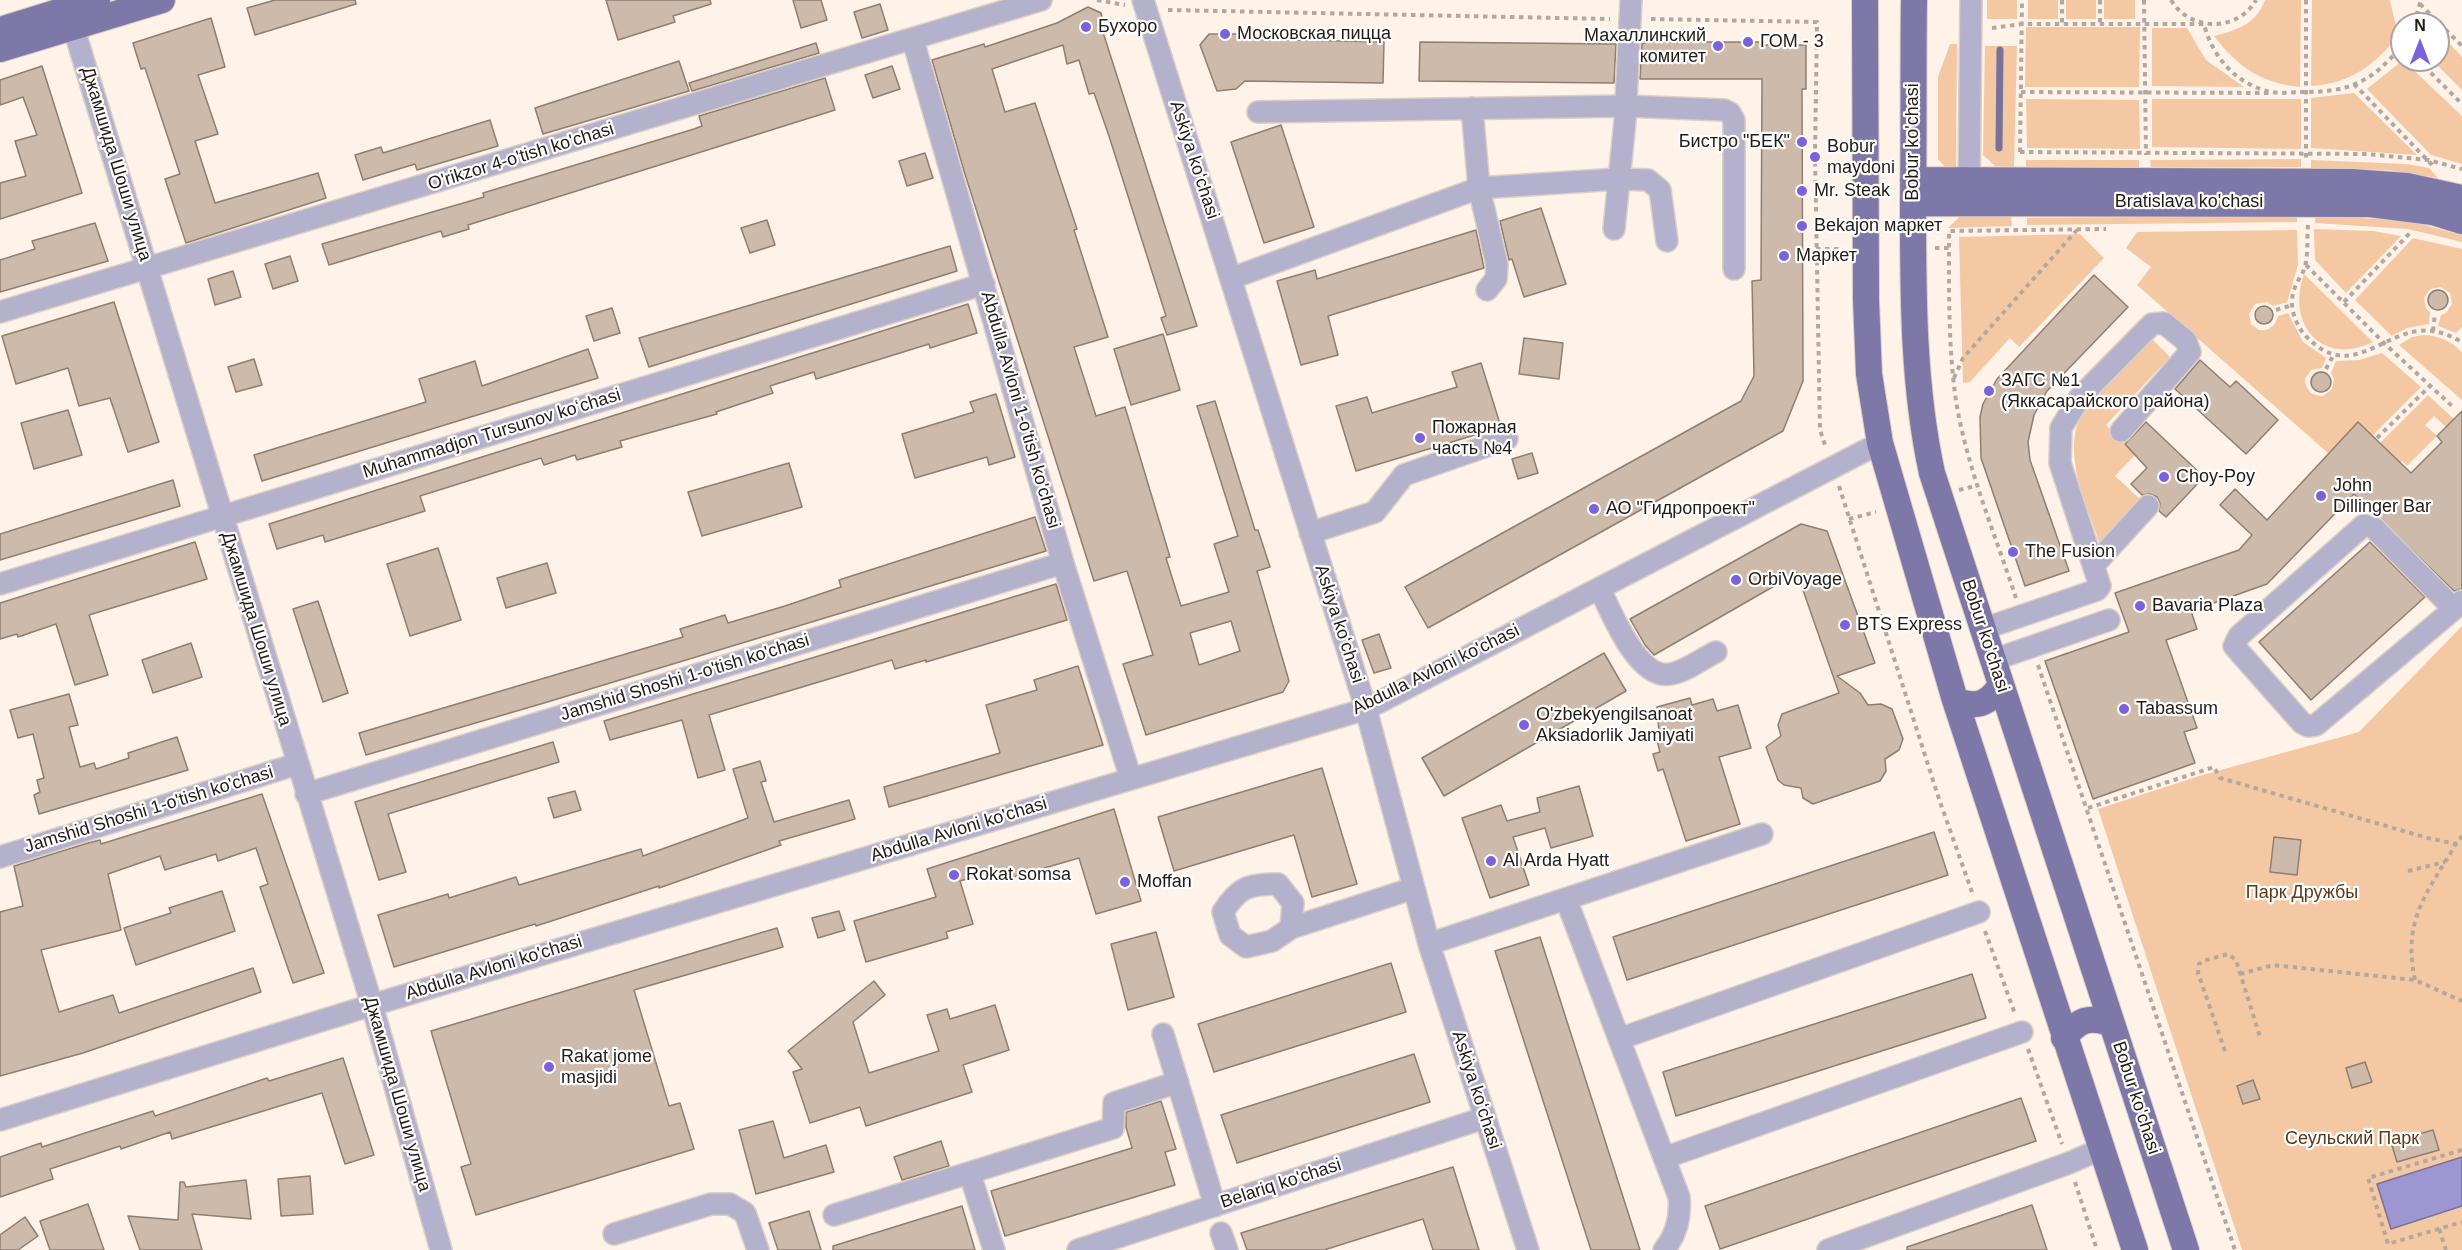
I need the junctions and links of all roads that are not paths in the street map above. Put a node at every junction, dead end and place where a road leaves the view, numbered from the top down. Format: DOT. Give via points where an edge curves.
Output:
graph roads {
  1 [pos="97,0"];
  2 [pos="162,0"];
  3 [pos="1041,0"];
  4 [pos="1865,0"];
  5 [pos="1914,0"];
  6 [pos="1971,0"];
  7 [pos="1144,5"];
  8 [pos="1631,9"];
  9 [pos="70,18"];
  10 [pos="0,30"];
  11 [pos="912,40"];
  12 [pos="0,49"];
  13 [pos="1626,106"];
  14 [pos="1472,108"];
  15 [pos="1258,112"];
  16 [pos="1619,179"];
  17 [pos="1479,188"];
  18 [pos="1913,192"];
  19 [pos="1969,192"];
  20 [pos="2462,198"];
  21 [pos="2307,203"];
  22 [pos="2462,220"];
  23 [pos="1614,229"];
  24 [pos="1667,241"];
  25 [pos="148,268"];
  26 [pos="1734,268"];
  27 [pos="1232,278"];
  28 [pos="984,284"];
  29 [pos="1487,290"];
  30 [pos="0,312"];
  31 [pos="2121,430"];
  32 [pos="1507,439"];
  33 [pos="1880,443"];
  34 [pos="2148,506"];
  35 [pos="222,517"];
  36 [pos="1310,533"];
  37 [pos="1063,563"];
  38 [pos="2095,564"];
  39 [pos="0,584"];
  40 [pos="1600,589"];
  41 [pos="2458,605"];
  42 [pos="2109,620"];
  43 [pos="1983,629"];
  44 [pos="1716,652"];
  45 [pos="1993,660"];
  46 [pos="2001,685"];
  47 [pos="1955,700"];
  48 [pos="1366,709"];
  49 [pos="297,764"];
  50 [pos="1131,779"];
  51 [pos="306,794"];
  52 [pos="1762,834"];
  53 [pos="0,857"];
  54 [pos="1414,888"];
  55 [pos="1566,900"];
  56 [pos="1979,912"];
  57 [pos="1292,928"];
  58 [pos="1430,944"];
  59 [pos="372,1005"];
  60 [pos="2112,1024"];
  61 [pos="2022,1032"];
  62 [pos="1163,1034"];
  63 [pos="2064,1038"];
  64 [pos="1619,1039"];
  65 [pos="1178,1083"];
  66 [pos="1484,1118"];
  67 [pos="0,1120"];
  68 [pos="2101,1149"];
  69 [pos="1664,1158"];
  70 [pos="970,1174"];
  71 [pos="1215,1206"];
  72 [pos="834,1215"];
  73 [pos="614,1234"];
  74 [pos="1086,1249"];
  75 [pos="441,1250"];
  76 [pos="758,1250"];
  77 [pos="994,1250"];
  78 [pos="1528,1250"];
  79 [pos="1664,1250"];
  80 [pos="1828,1250"];
  81 [pos="2135,1250"];
  82 [pos="2186,1250"];
  1 -- 9 [label="main road"];
  2 -- 9 [label="main road"];
  3 -- 11 [label="street, O'rikzor 4-o'tish ko'chasi"];
  4 -- 33 [label="main road" via="1866,300 1869,374"];
  5 -- 18 [label="main road, Bobur ko'chasi"];
  6 -- 19 [label="street"];
  7 -- 27 [label="street, Askiya koʻchasi"];
  8 -- 13 [label="street"];
  9 -- 10 [label="main road"];
  9 -- 12 [label="main road"];
  9 -- 25 [label="street, Джамшида Шоши улица"];
  11 -- 25 [label="street, O'rikzor 4-o'tish ko'chasi"];
  11 -- 28 [label="street, Abdulla Avloni 1-o'tish ko'chasi"];
  13 -- 14 [label="street"];
  13 -- 16 [label="street"];
  13 -- 26 [label="street" via="1730,113 1734,120"];
  14 -- 15 [label="street"];
  14 -- 17 [label="street"];
  16 -- 17 [label="street"];
  16 -- 23 [label="street"];
  16 -- 24 [label="street" via="1647,180 1660,189"];
  17 -- 27 [label="street"];
  17 -- 29 [label="street" via="1497,265 1496,279"];
  18 -- 19 [label="main road, Bratislava ko'chasi"];
  18 -- 43 [label="main road, Bobur ko'chasi" via="1922,422 1932,473"];
  19 -- 21 [label="main road, Bratislava ko'chasi"];
  19 -- 21 [label="main road, Bratislava ko'chasi" via="2020,181 2146,181"];
  20 -- 21 [label="main road, Bratislava ko'chasi" via="2397,185"];
  21 -- 22 [label="main road, Bratislava ko'chasi" via="2402,207"];
  25 -- 30 [label="street, O'rikzor 4-o'tish ko'chasi"];
  25 -- 35 [label="street, Джамшида Шоши улица"];
  27 -- 36 [label="street, Askiya koʻchasi"];
  28 -- 35 [label="street, Muhammadjon Tursunov koʻchasi"];
  28 -- 37 [label="street, Abdulla Avloni 1-o'tish ko'chasi"];
  31 -- 38 [label="street" via="2190,352 2186,341 2164,323 2152,324 2080,397 2061,428 2060,463"];
  32 -- 36 [label="street" via="1404,475 1375,512"];
  33 -- 40 [label="street, Abdulla Avloni ko'chasi"];
  33 -- 47 [label="main road"];
  34 -- 38 [label="street"];
  35 -- 39 [label="street, Muhammadjon Tursunov koʻchasi"];
  35 -- 49 [label="street, Джамшида Шоши улица"];
  36 -- 48 [label="street, Askiya koʻchasi"];
  37 -- 50 [label="street, Abdulla Avloni 1-o'tish ko'chasi"];
  37 -- 51 [label="street, Jamshid Shoshi 1-o'tish ko'chasi"];
  38 -- 43 [label="street" via="2101,581 2097,590"];
  40 -- 44 [label="street" via="1623,637 1644,664 1660,674 1671,674"];
  40 -- 48 [label="street, Abdulla Avloni ko'chasi"];
  41 -- 41 [label="street" via="2374,528 2364,525 2239,636 2234,646 2302,723 2312,726"];
  42 -- 45 [label="street"];
  43 -- 45 [label="main road, Bobur ko'chasi"];
  45 -- 46 [label="main road, Bobur ko'chasi"];
  46 -- 47 [label="main road" via="1994,697 1982,704 1968,705"];
  46 -- 60 [label="main road, Bobur ko'chasi"];
  47 -- 63 [label="main road"];
  48 -- 50 [label="street, Abdulla Avloni ko'chasi"];
  48 -- 54 [label="street, Askiya koʻchasi"];
  49 -- 51 [label="street, Джамшида Шоши улица"];
  49 -- 53 [label="street, Jamshid Shoshi 1-o'tish ko'chasi"];
  50 -- 59 [label="street, Abdulla Avloni ko'chasi"];
  51 -- 59 [label="street, Джамшида Шоши улица"];
  52 -- 55 [label="street"];
  54 -- 57 [label="street"];
  54 -- 58 [label="street, Askiya koʻchasi"];
  55 -- 58 [label="street"];
  55 -- 64 [label="street"];
  56 -- 64 [label="street"];
  58 -- 66 [label="street, Askiya koʻchasi"];
  59 -- 67 [label="street, Abdulla Avloni ko'chasi"];
  59 -- 75 [label="street, Джамшида Шоши улица"];
  60 -- 63 [label="main road" via="2085,1019"];
  60 -- 82 [label="main road, Bobur ko'chasi"];
  61 -- 69 [label="street"];
  62 -- 65 [label="street"];
  63 -- 68 [label="main road"];
  64 -- 69 [label="street"];
  65 -- 70 [label="street" via="1114,1104 1113,1128"];
  65 -- 71 [label="street"];
  66 -- 71 [label="street, Belariq ko'chasi"];
  66 -- 78 [label="street, Askiya koʻchasi"];
  68 -- 80 [label="street"];
  68 -- 81 [label="main road"];
  69 -- 79 [label="street" via="1679,1197 1681,1214"];
  70 -- 72 [label="street"];
  70 -- 77 [label="street"];
  71 -- 74 [label="street, Belariq ko'chasi"];
  73 -- 76 [label="street" via="711,1204 730,1204 746,1213"];
}
